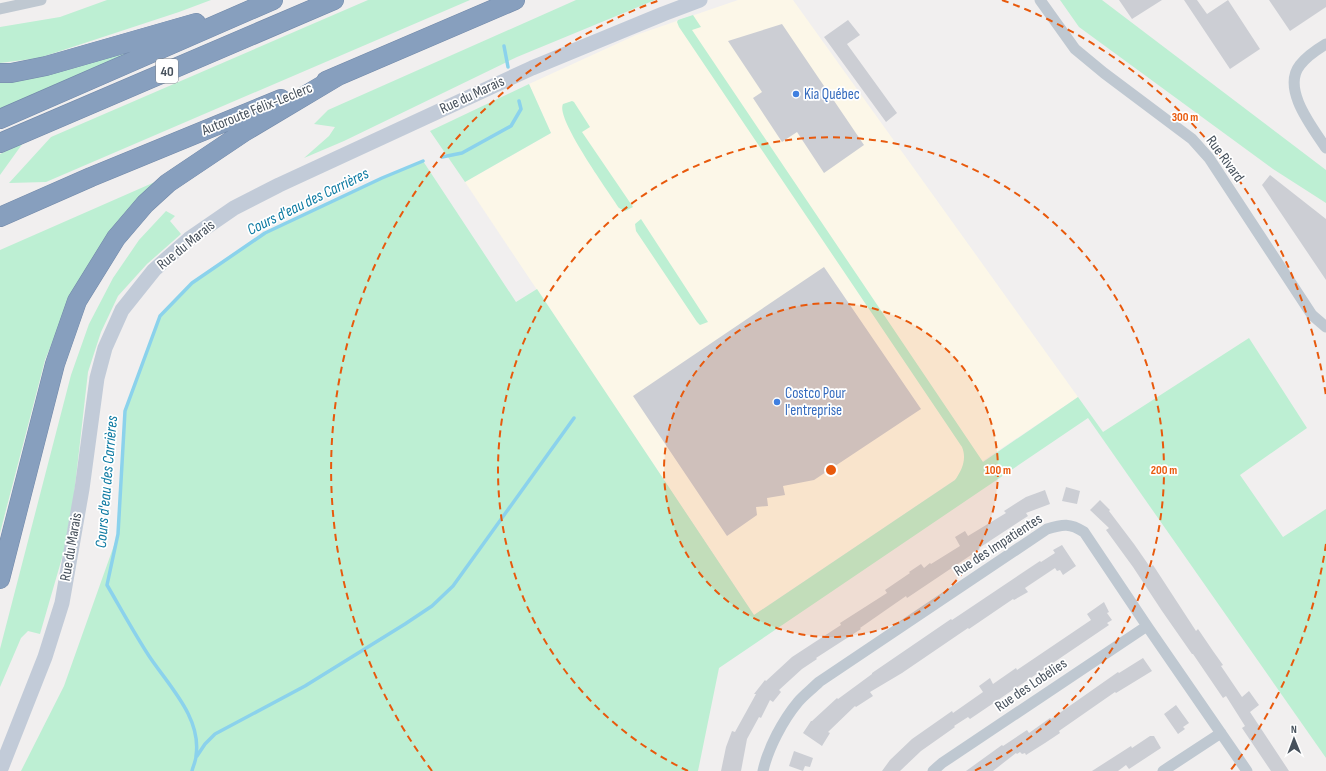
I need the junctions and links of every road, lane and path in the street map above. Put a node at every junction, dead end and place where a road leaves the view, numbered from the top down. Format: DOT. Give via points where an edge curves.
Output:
graph roads {
  1 [pos="40,0"];
  2 [pos="334,0"];
  3 [pos="515,0"];
  4 [pos="700,0"];
  5 [pos="1040,0"];
  6 [pos="272,1"];
  7 [pos="0,9"];
  8 [pos="1326,44"];
  9 [pos="0,73"];
  10 [pos="338,76"];
  11 [pos="0,119"];
  12 [pos="0,143"];
  13 [pos="1326,148"];
  14 [pos="91,177"];
  15 [pos="0,217"];
  16 [pos="0,222"];
  17 [pos="1326,327"];
  18 [pos="0,579"];
  19 [pos="1147,626"];
  20 [pos="1221,733"];
  21 [pos="0,771"];
  22 [pos="763,771"];
  23 [pos="933,771"];
  24 [pos="1163,771"];
  25 [pos="1247,771"];
  1 -- 7 [label="street"];
  2 -- 12 [label="highway, 40"];
  3 -- 10 [label="highway, Autoroute Félix-Leclerc"];
  4 -- 21 [label="street, Rue du Marais" via="532,68 279,185 234,208 189,239 154,270 122,310 105,348 97,378 82,489 62,603"];
  5 -- 17 [label="street, Rue Rivard" via="1075,49 1192,139 1209,158 1312,314"];
  6 -- 9 [label="highway" via="46,66"];
  6 -- 11 [label="highway"];
  8 -- 13 [label="street" via="1299,66 1293,82 1297,99"];
  10 -- 14 [label="highway, Autoroute Félix-Leclerc"];
  10 -- 18 [label="highway" via="244,132 168,183 145,204 116,238 78,301 55,364"];
  14 -- 15 [label="highway, Autoroute Félix-Leclerc"];
  14 -- 16 [label="highway"];
  19 -- 20 [label="street, Rue des Impatientes"];
  19 -- 22 [label="street, Rue des Impatientes" via="1084,532 1074,526 1061,524 1047,529 819,682 799,701 782,725"];
  19 -- 23 [label="street, Rue des Lobélies"];
  20 -- 24 [label="street"];
  20 -- 25 [label="street, Rue des Impatientes"];
}
